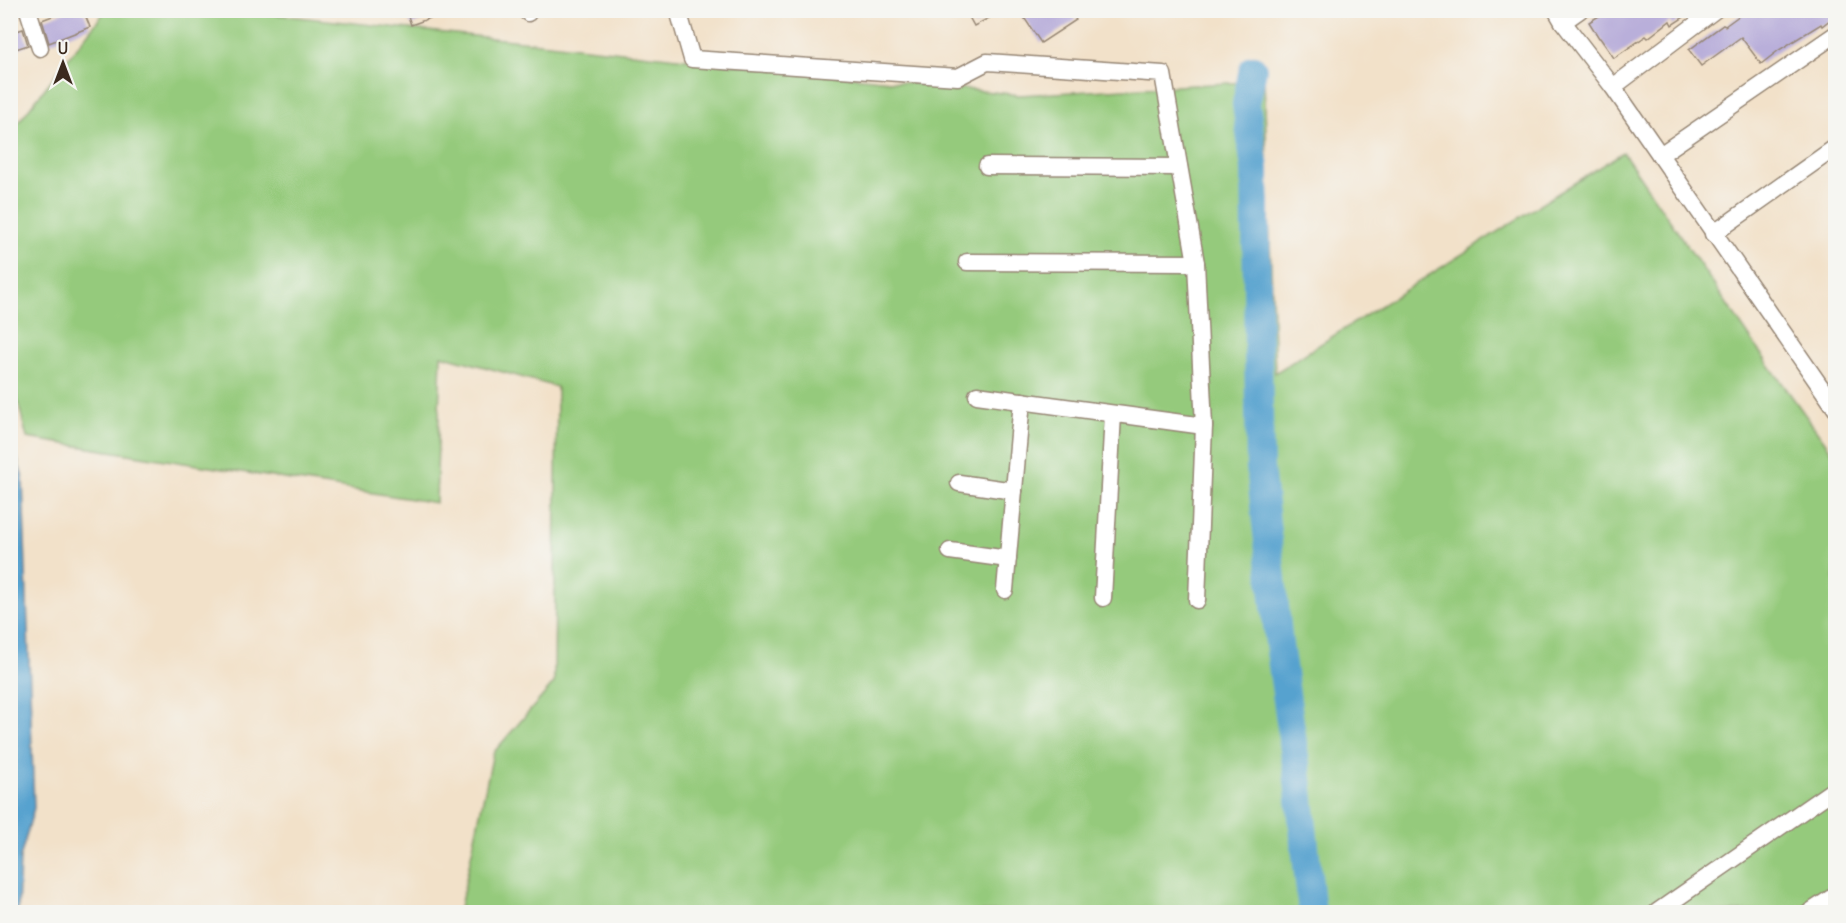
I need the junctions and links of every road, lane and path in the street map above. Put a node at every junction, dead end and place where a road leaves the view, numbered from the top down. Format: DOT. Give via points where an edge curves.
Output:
graph roads {
  1 [pos="28,10"];
  2 [pos="678,10"];
  3 [pos="1580,10"];
  4 [pos="1715,10"];
  5 [pos="1560,16"];
  6 [pos="1836,34"];
  7 [pos="40,48"];
  8 [pos="1613,87"];
  9 [pos="1836,147"];
  10 [pos="1660,156"];
  11 [pos="987,166"];
  12 [pos="1179,167"];
  13 [pos="1713,234"];
  14 [pos="967,262"];
  15 [pos="1196,263"];
  16 [pos="977,395"];
  17 [pos="1022,401"];
  18 [pos="1836,409"];
  19 [pos="1113,414"];
  20 [pos="1204,426"];
  21 [pos="959,483"];
  22 [pos="1014,491"];
  23 [pos="950,551"];
  24 [pos="1008,559"];
  25 [pos="1005,590"];
  26 [pos="1102,598"];
  27 [pos="1197,600"];
  28 [pos="1836,788"];
  29 [pos="1836,895"];
  30 [pos="1657,912"];
  31 [pos="1810,912"];
  1 -- 7 [label="street"];
  2 -- 12 [label="street" via="692,59 957,77 987,62 1163,74"];
  3 -- 5 [label="street"];
  4 -- 8 [label="street"];
  5 -- 8 [label="street"];
  6 -- 10 [label="street"];
  8 -- 10 [label="street"];
  9 -- 13 [label="street"];
  10 -- 13 [label="street"];
  11 -- 12 [label="street"];
  12 -- 15 [label="street"];
  13 -- 18 [label="street"];
  14 -- 15 [label="street"];
  15 -- 20 [label="street"];
  16 -- 17 [label="street"];
  17 -- 19 [label="street"];
  17 -- 22 [label="street"];
  19 -- 20 [label="street"];
  19 -- 26 [label="street"];
  20 -- 27 [label="street"];
  21 -- 22 [label="street"];
  22 -- 24 [label="street"];
  23 -- 24 [label="street"];
  24 -- 25 [label="street"];
  28 -- 30 [label="street"];
  29 -- 31 [label="street"];
}
